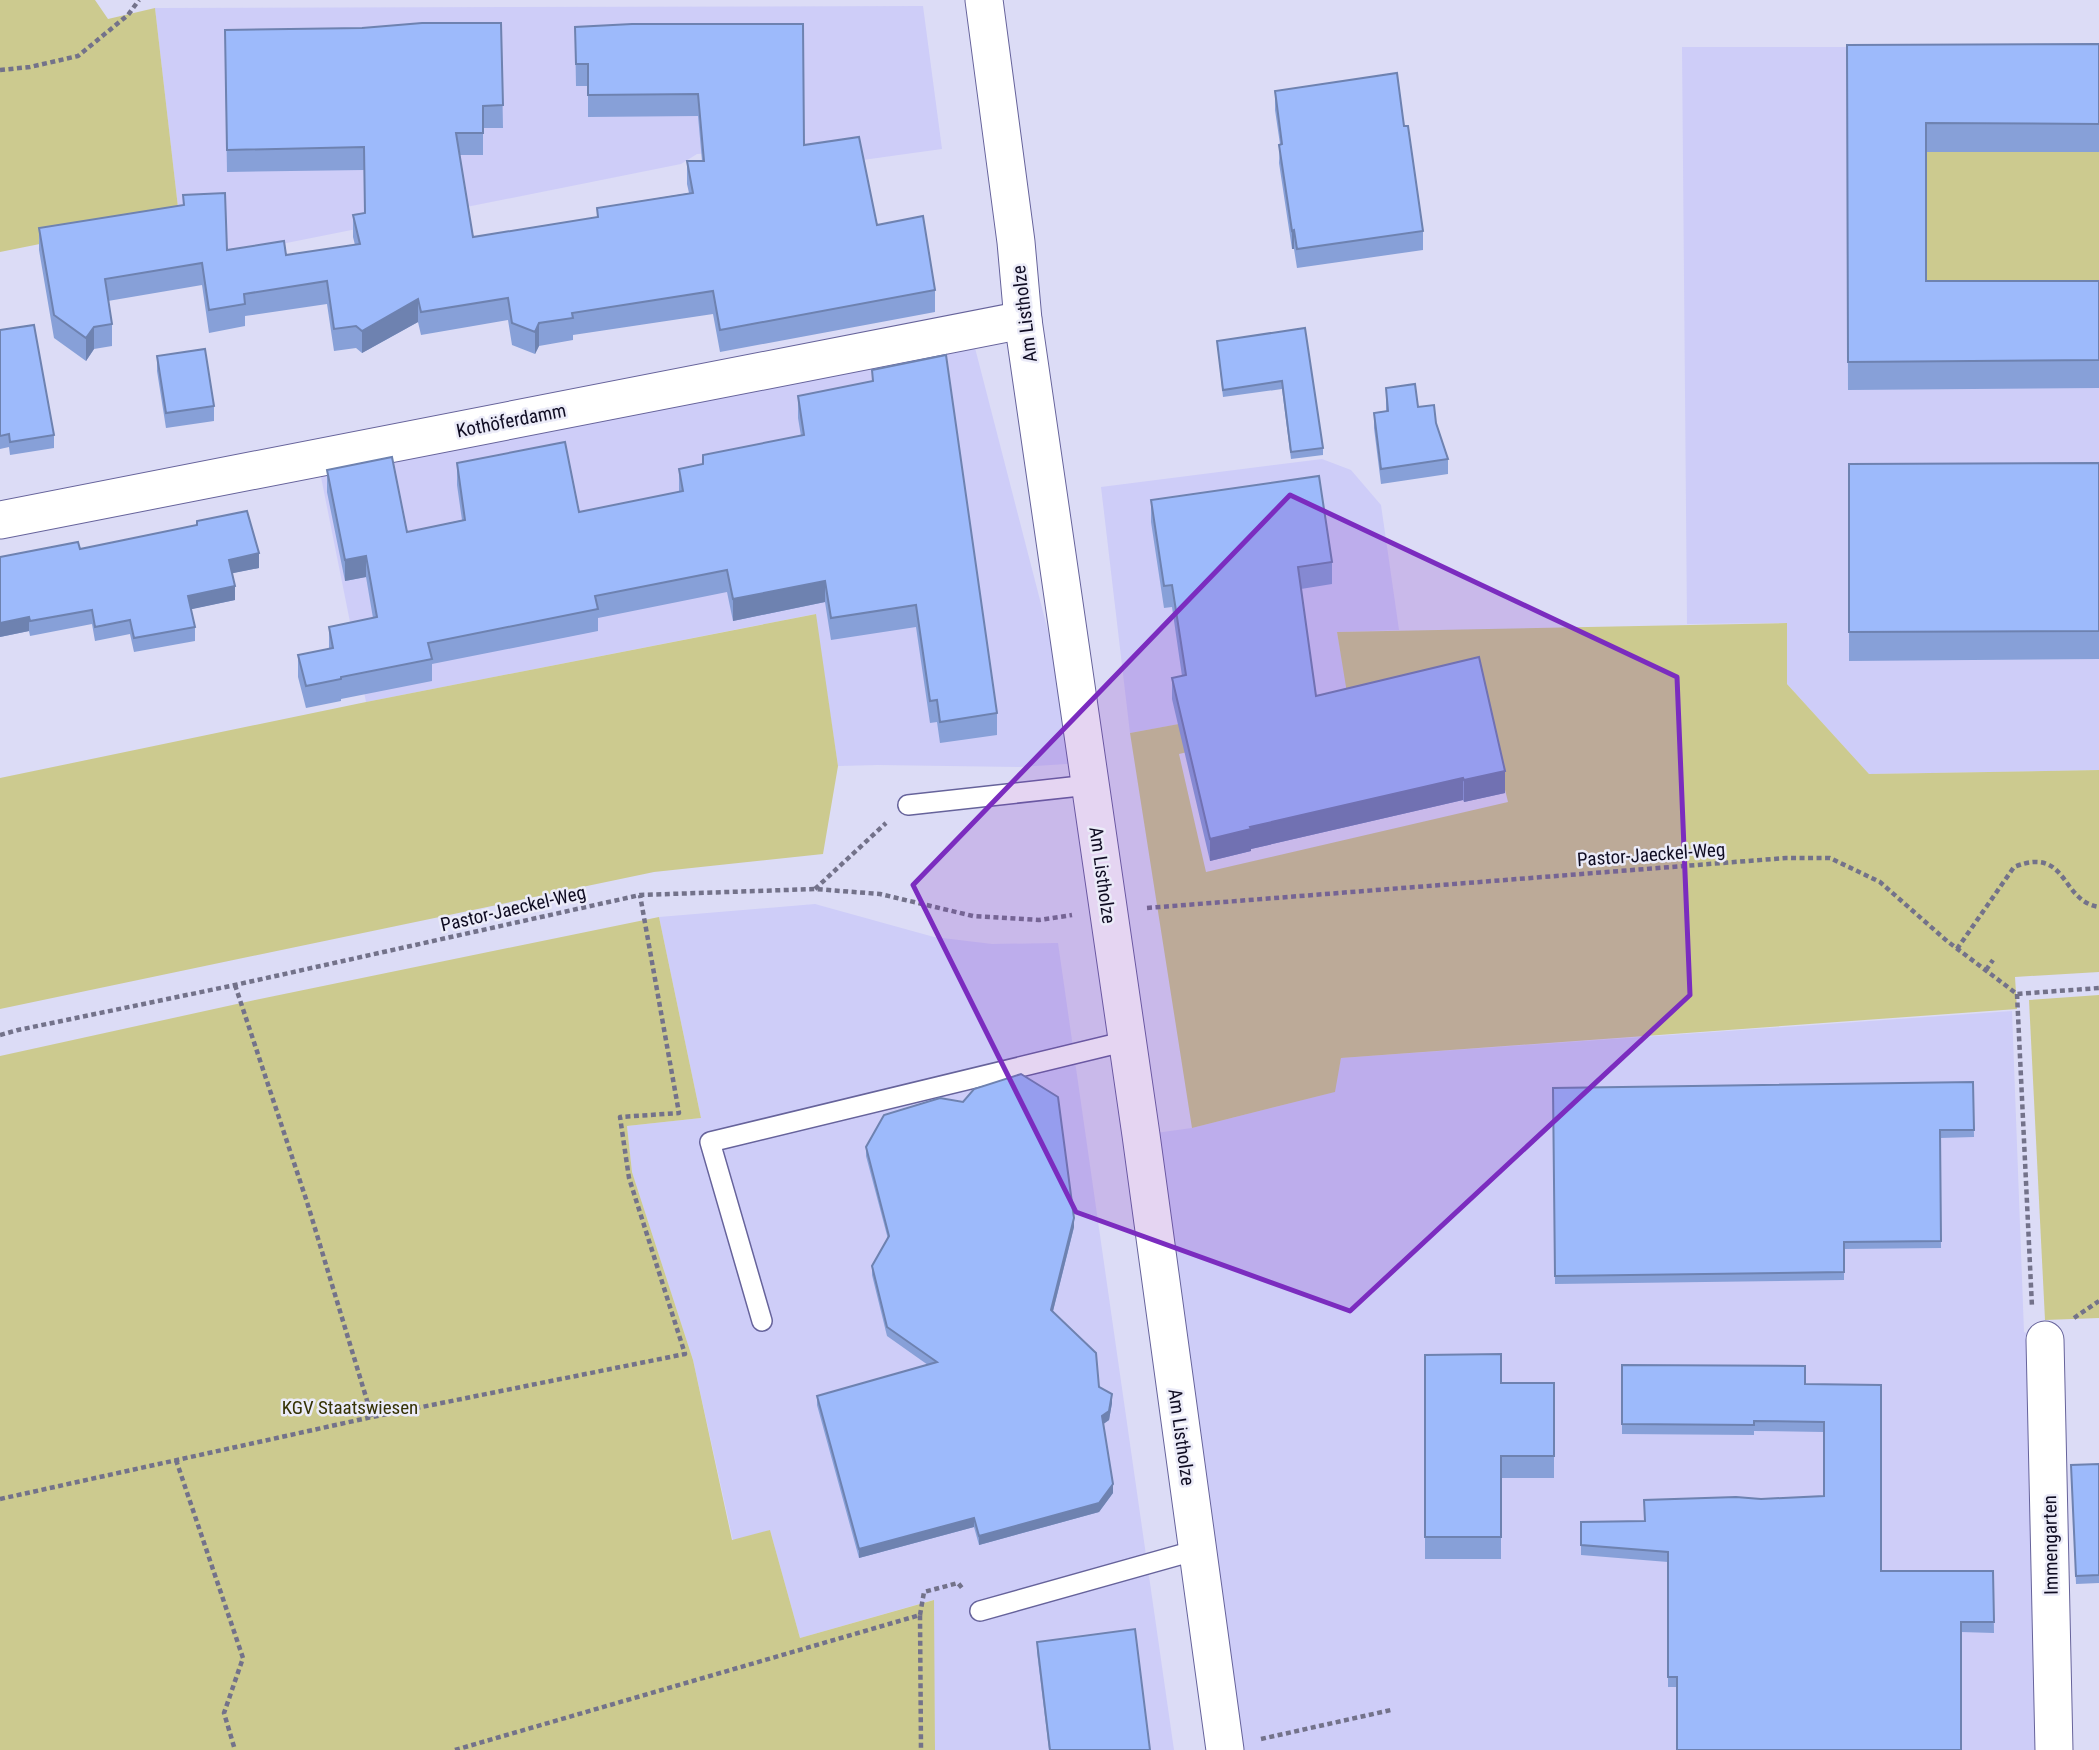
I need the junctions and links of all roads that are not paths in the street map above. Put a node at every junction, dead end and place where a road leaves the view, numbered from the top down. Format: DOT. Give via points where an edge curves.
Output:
graph roads {
  1 [pos="984,0"];
  2 [pos="1023,320"];
  3 [pos="0,520"];
  4 [pos="1089,785"];
  5 [pos="908,805"];
  6 [pos="1127,1041"];
  7 [pos="762,1321"];
  8 [pos="2038,1324"];
  9 [pos="1197,1550"];
  10 [pos="980,1611"];
  11 [pos="1225,1748"];
  12 [pos="2054,1750"];
  1 -- 2 [label="street, Am Listholze"];
  2 -- 3 [label="street, Kothöferdamm"];
  2 -- 4 [label="street, Am Listholze"];
  4 -- 5 [label="lane"];
  4 -- 6 [label="street, Am Listholze"];
  6 -- 7 [label="lane" via="710,1142"];
  6 -- 9 [label="street, Am Listholze"];
  8 -- 12 [label="street, Immengarten"];
  9 -- 10 [label="lane"];
  9 -- 11 [label="street, Am Listholze"];
}
